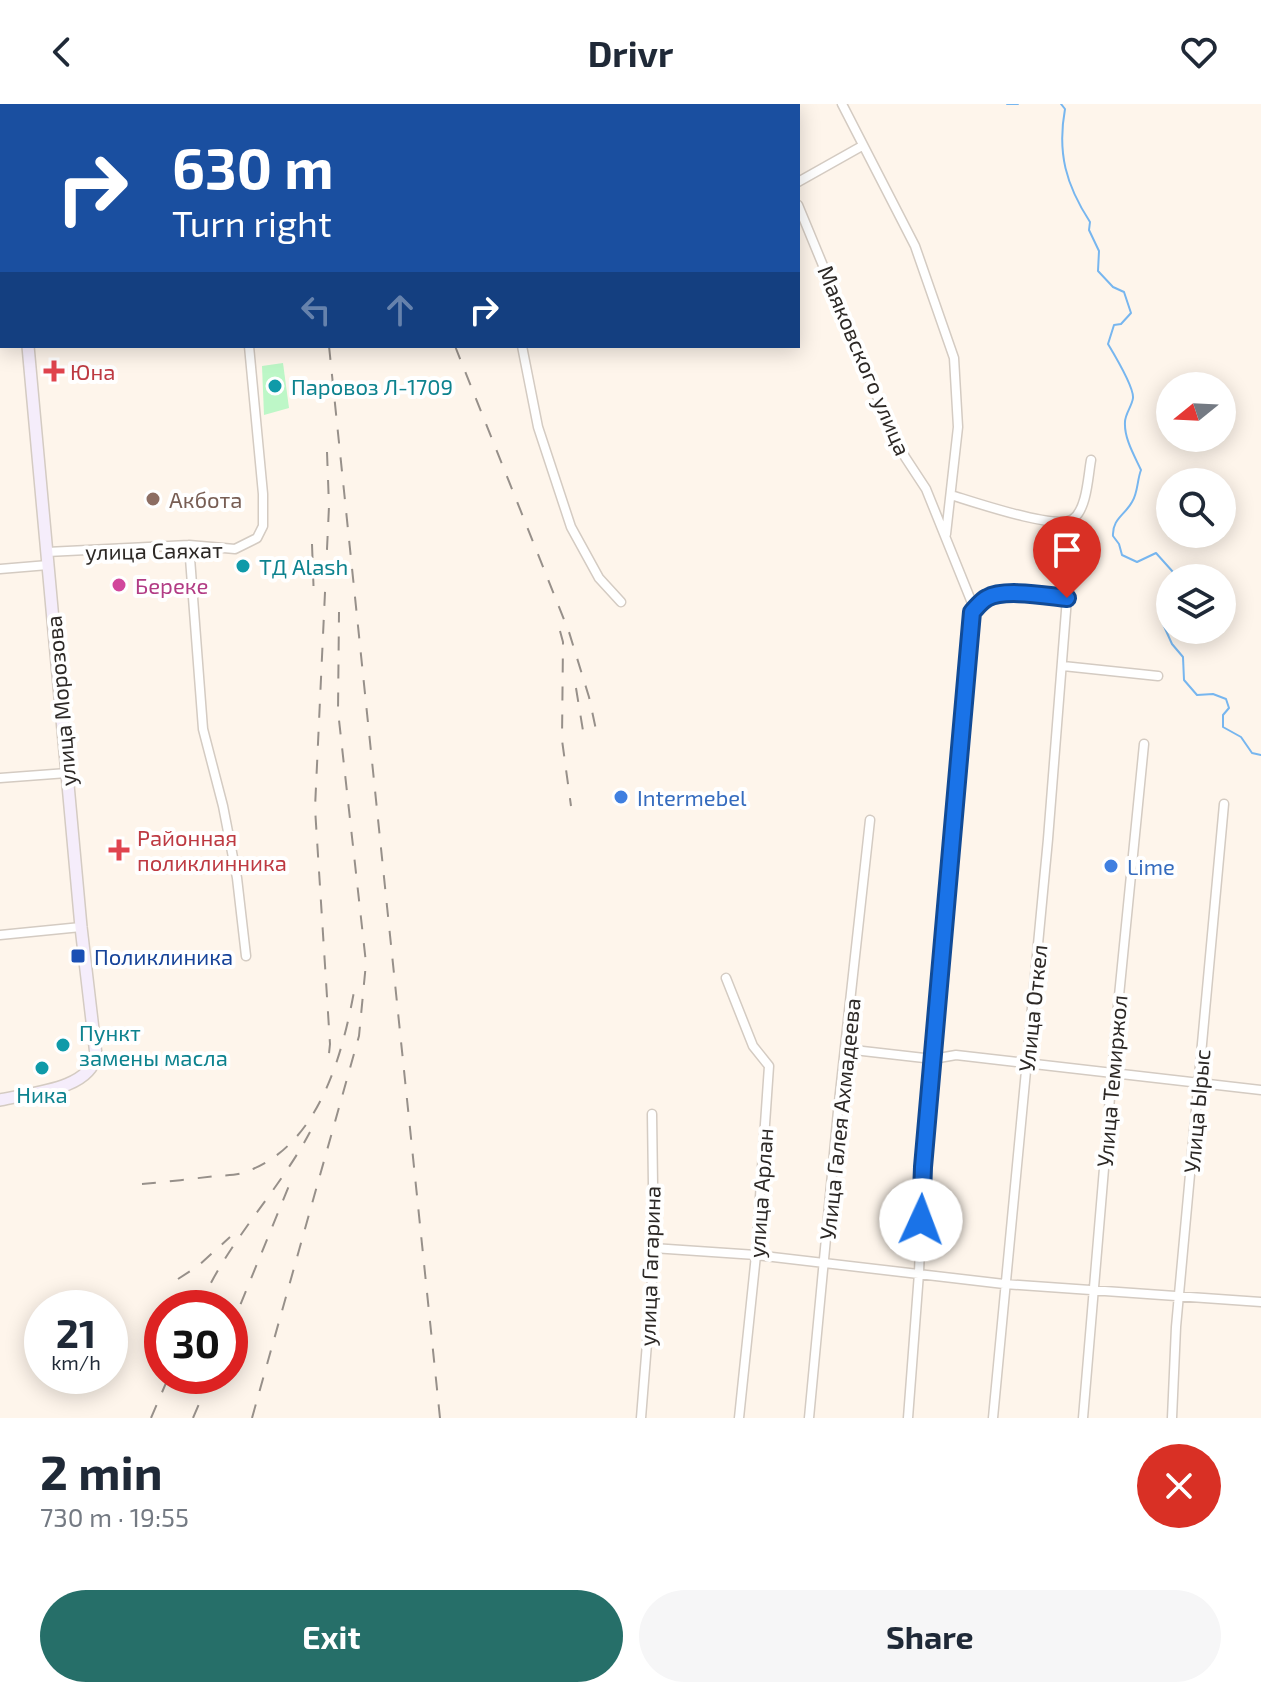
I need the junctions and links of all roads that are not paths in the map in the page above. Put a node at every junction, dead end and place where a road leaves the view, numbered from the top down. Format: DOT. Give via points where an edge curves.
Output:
graph roads {
  1 [pos="842,104"];
  2 [pos="862,146"];
  3 [pos="800,181"];
  4 [pos="800,210"];
  5 [pos="28,348"];
  6 [pos="249,348"];
  7 [pos="522,348"];
  8 [pos="1091,460"];
  9 [pos="951,495"];
  10 [pos="946,538"];
  11 [pos="189,545"];
  12 [pos="48,559"];
  13 [pos="0,569"];
  14 [pos="621,602"];
  15 [pos="972,607"];
  16 [pos="1063,666"];
  17 [pos="1158,676"];
  18 [pos="1144,744"];
  19 [pos="67,773"];
  20 [pos="0,778"];
  21 [pos="1224,804"];
  22 [pos="870,820"];
  23 [pos="81,927"];
  24 [pos="0,935"];
  25 [pos="246,956"];
  26 [pos="726,978"];
  27 [pos="845,1049"];
  28 [pos="933,1059"];
  29 [pos="1026,1063"];
  30 [pos="1112,1074"];
  31 [pos="1199,1083"];
  32 [pos="1261,1090"];
  33 [pos="0,1100"];
  34 [pos="652,1114"];
  35 [pos="653,1248"];
  36 [pos="756,1255"];
  37 [pos="825,1264"];
  38 [pos="919,1273"];
  39 [pos="1004,1284"];
  40 [pos="1094,1290"];
  41 [pos="1179,1296"];
  42 [pos="1261,1302"];
  43 [pos="641,1418"];
  44 [pos="739,1418"];
  45 [pos="809,1418"];
  46 [pos="908,1418"];
  47 [pos="993,1418"];
  48 [pos="1083,1418"];
  49 [pos="1172,1418"];
  1 -- 2 [label="street"];
  2 -- 3 [label="street"];
  2 -- 9 [label="street" via="915,246 954,358 958,427"];
  4 -- 10 [label="street, Маяковского улица" via="893,434 926,489"];
  5 -- 12 [label="main road, улица Морозова"];
  6 -- 11 [label="street, улица Саяхат" via="263,526 257,538 235,549"];
  7 -- 14 [label="street" via="538,427 571,527 599,578"];
  8 -- 9 [label="street" via="1082,505 1076,518 1067,522 1017,516"];
  9 -- 10 [label="street"];
  10 -- 15 [label="street, Маяковского улица"];
  11 -- 12 [label="street, улица Саяхат"];
  11 -- 25 [label="street" via="203,729 237,878"];
  12 -- 13 [label="street, улица Саяхат"];
  12 -- 19 [label="main road, улица Морозова"];
  15 -- 16 [label="street, Улица Откел" via="993,595 1067,598"];
  15 -- 28 [label="street"];
  16 -- 17 [label="street"];
  16 -- 29 [label="street, Улица Откел"];
  18 -- 30 [label="street, Улица Темиржол"];
  19 -- 20 [label="street"];
  19 -- 23 [label="main road, улица Морозова"];
  21 -- 31 [label="street, Улица Ырыс"];
  22 -- 27 [label="street, Улица Галея Ахмадеева"];
  23 -- 24 [label="street"];
  23 -- 33 [label="main road, улица Морозова" via="96,1055 91,1070 78,1081"];
  26 -- 36 [label="street, улица Арлан" via="753,1046 769,1066"];
  27 -- 28 [label="street"];
  27 -- 37 [label="street, Улица Галея Ахмадеева"];
  28 -- 29 [label="street" via="956,1055"];
  28 -- 38 [label="street"];
  29 -- 30 [label="street"];
  29 -- 39 [label="street, Улица Откел"];
  30 -- 31 [label="street"];
  30 -- 40 [label="street, Улица Темиржол"];
  31 -- 32 [label="street"];
  31 -- 41 [label="street, Улица Ырыс"];
  34 -- 35 [label="street, улица Гагарина"];
  35 -- 36 [label="street"];
  35 -- 43 [label="street, улица Гагарина"];
  36 -- 37 [label="street"];
  36 -- 44 [label="street, улица Арлан"];
  37 -- 38 [label="street"];
  37 -- 45 [label="street, Улица Галея Ахмадеева"];
  38 -- 39 [label="street"];
  38 -- 46 [label="street"];
  39 -- 40 [label="street"];
  39 -- 47 [label="street, Улица Откел"];
  40 -- 41 [label="street"];
  40 -- 48 [label="street, Улица Темиржол"];
  41 -- 42 [label="street"];
  41 -- 49 [label="street, Улица Ырыс"];
}
